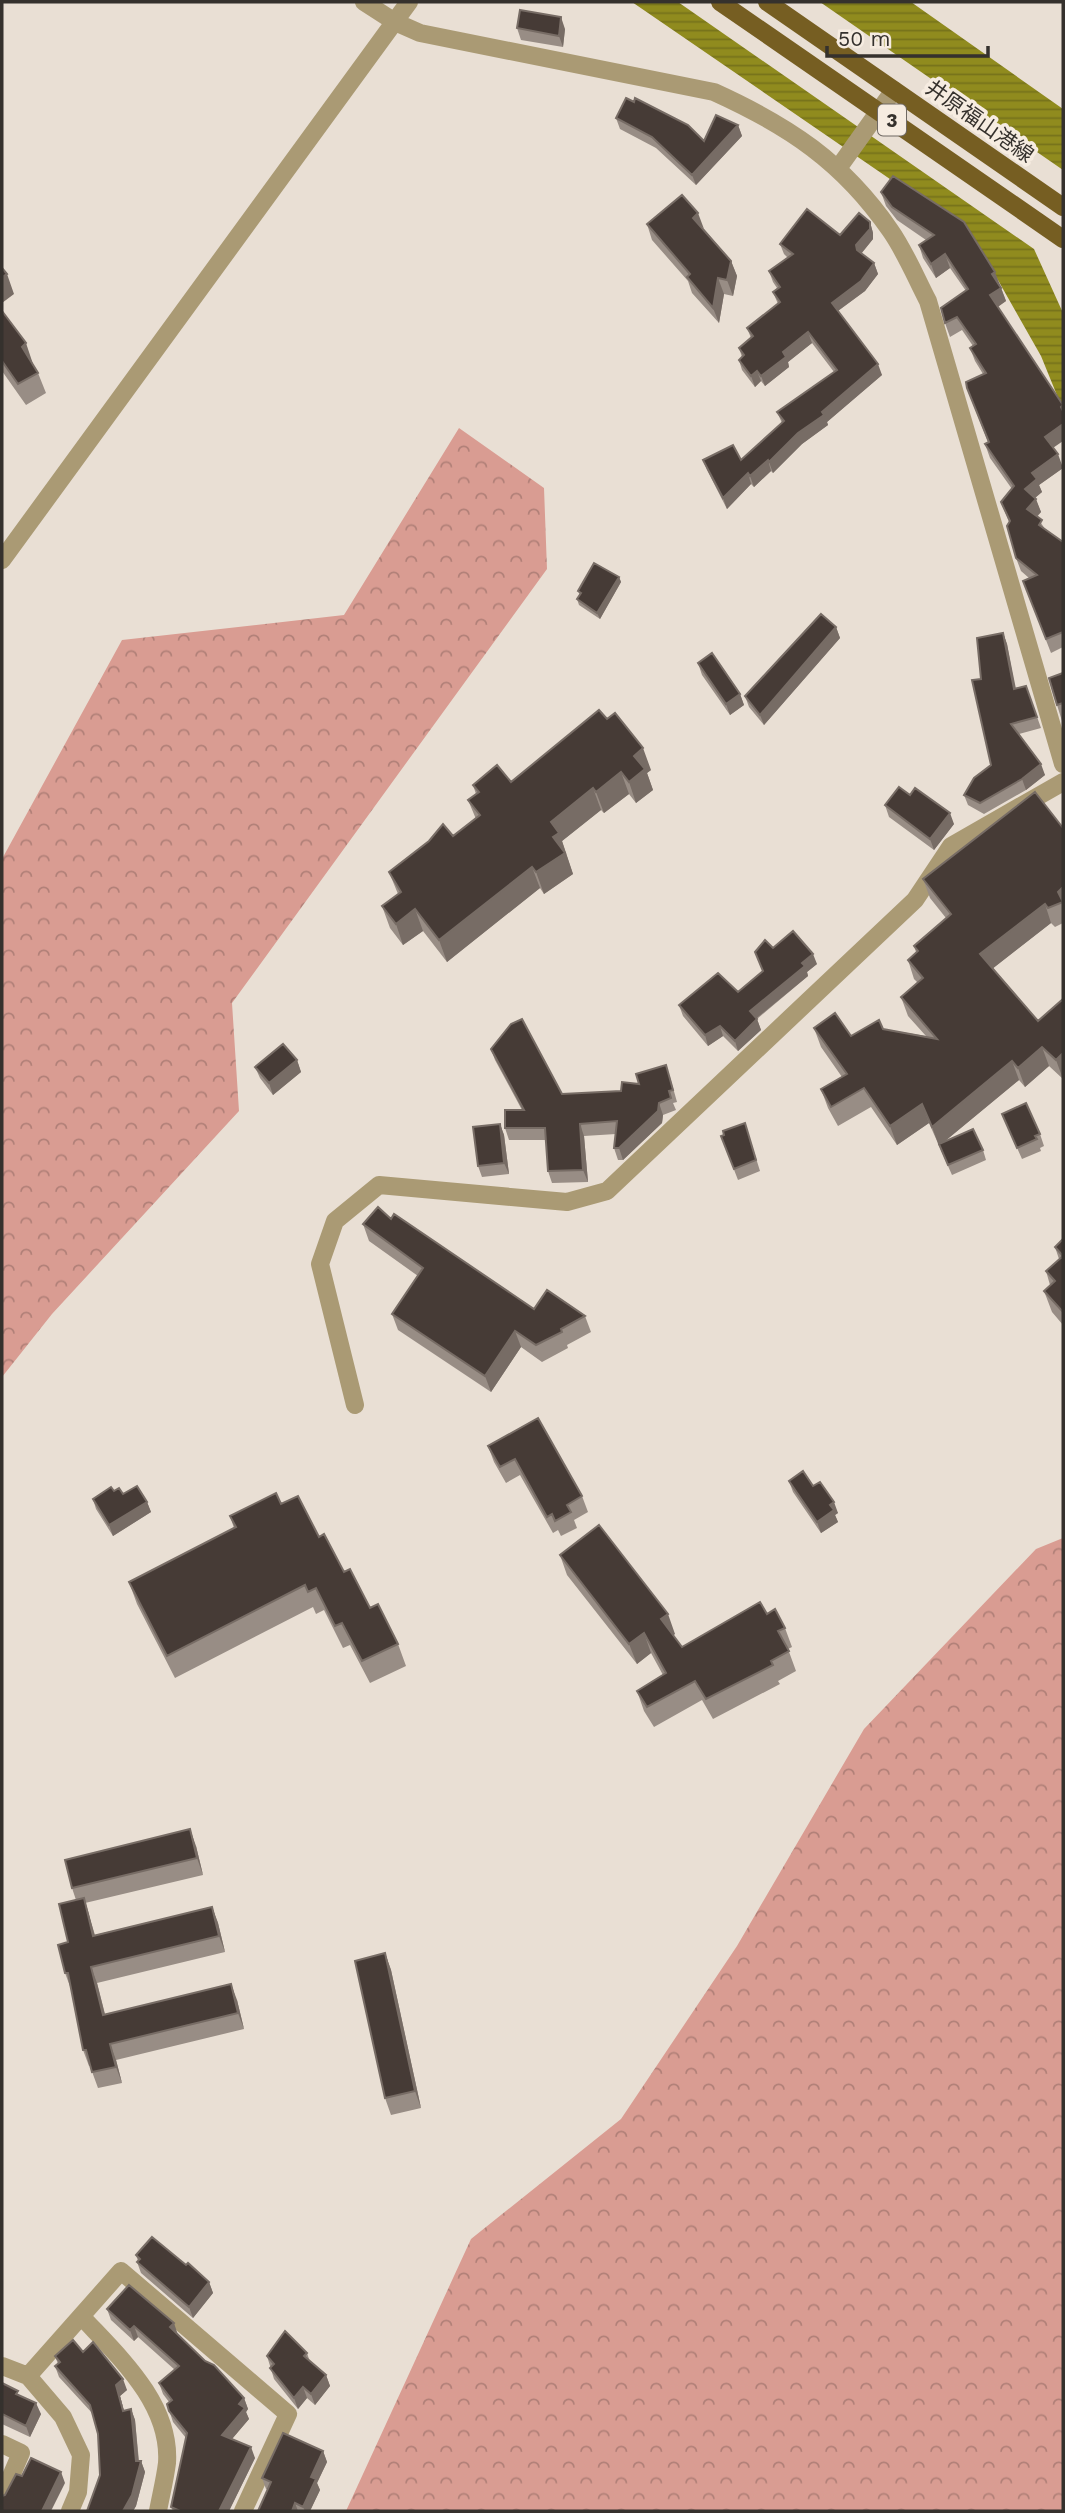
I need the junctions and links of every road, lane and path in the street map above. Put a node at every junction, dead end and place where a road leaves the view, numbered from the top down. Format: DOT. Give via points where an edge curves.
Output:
graph roads {
  1 [pos="364,2"];
  2 [pos="409,2"];
  3 [pos="720,2"];
  4 [pos="767,2"];
  5 [pos="395,22"];
  6 [pos="894,90"];
  7 [pos="874,119"];
  8 [pos="842,163"];
  9 [pos="1063,207"];
  10 [pos="1063,239"];
  11 [pos="2,560"];
  12 [pos="1063,764"];
  13 [pos="1063,782"];
  14 [pos="355,1405"];
  15 [pos="81,2316"];
  16 [pos="2,2366"];
  17 [pos="27,2376"];
  18 [pos="2,2444"];
  19 [pos="2,2497"];
  20 [pos="70,2511"];
  21 [pos="158,2511"];
  22 [pos="243,2511"];
  1 -- 5 [label="street"];
  2 -- 5 [label="street"];
  3 -- 7 [label="main road, 3"];
  4 -- 6 [label="main road, 井原福山港線 / 3"];
  5 -- 8 [label="street" via="421,33 493,49 714,92 758,112"];
  5 -- 11 [label="street"];
  6 -- 7 [label="street"];
  6 -- 9 [label="main road, 井原福山港線 / 3"];
  7 -- 8 [label="street"];
  7 -- 10 [label="main road, 3"];
  8 -- 12 [label="street" via="892,232 928,301"];
  13 -- 14 [label="street" via="951,846 915,900 607,1191 567,1202 379,1185 334,1221 320,1264"];
  15 -- 17 [label="street"];
  15 -- 21 [label="street" via="141,2382 161,2426 167,2461"];
  15 -- 22 [label="street" via="121,2271 288,2414"];
  16 -- 17 [label="street"];
  17 -- 20 [label="street" via="64,2417 81,2455 78,2492"];
  18 -- 19 [label="street" via="21,2453"];
}
